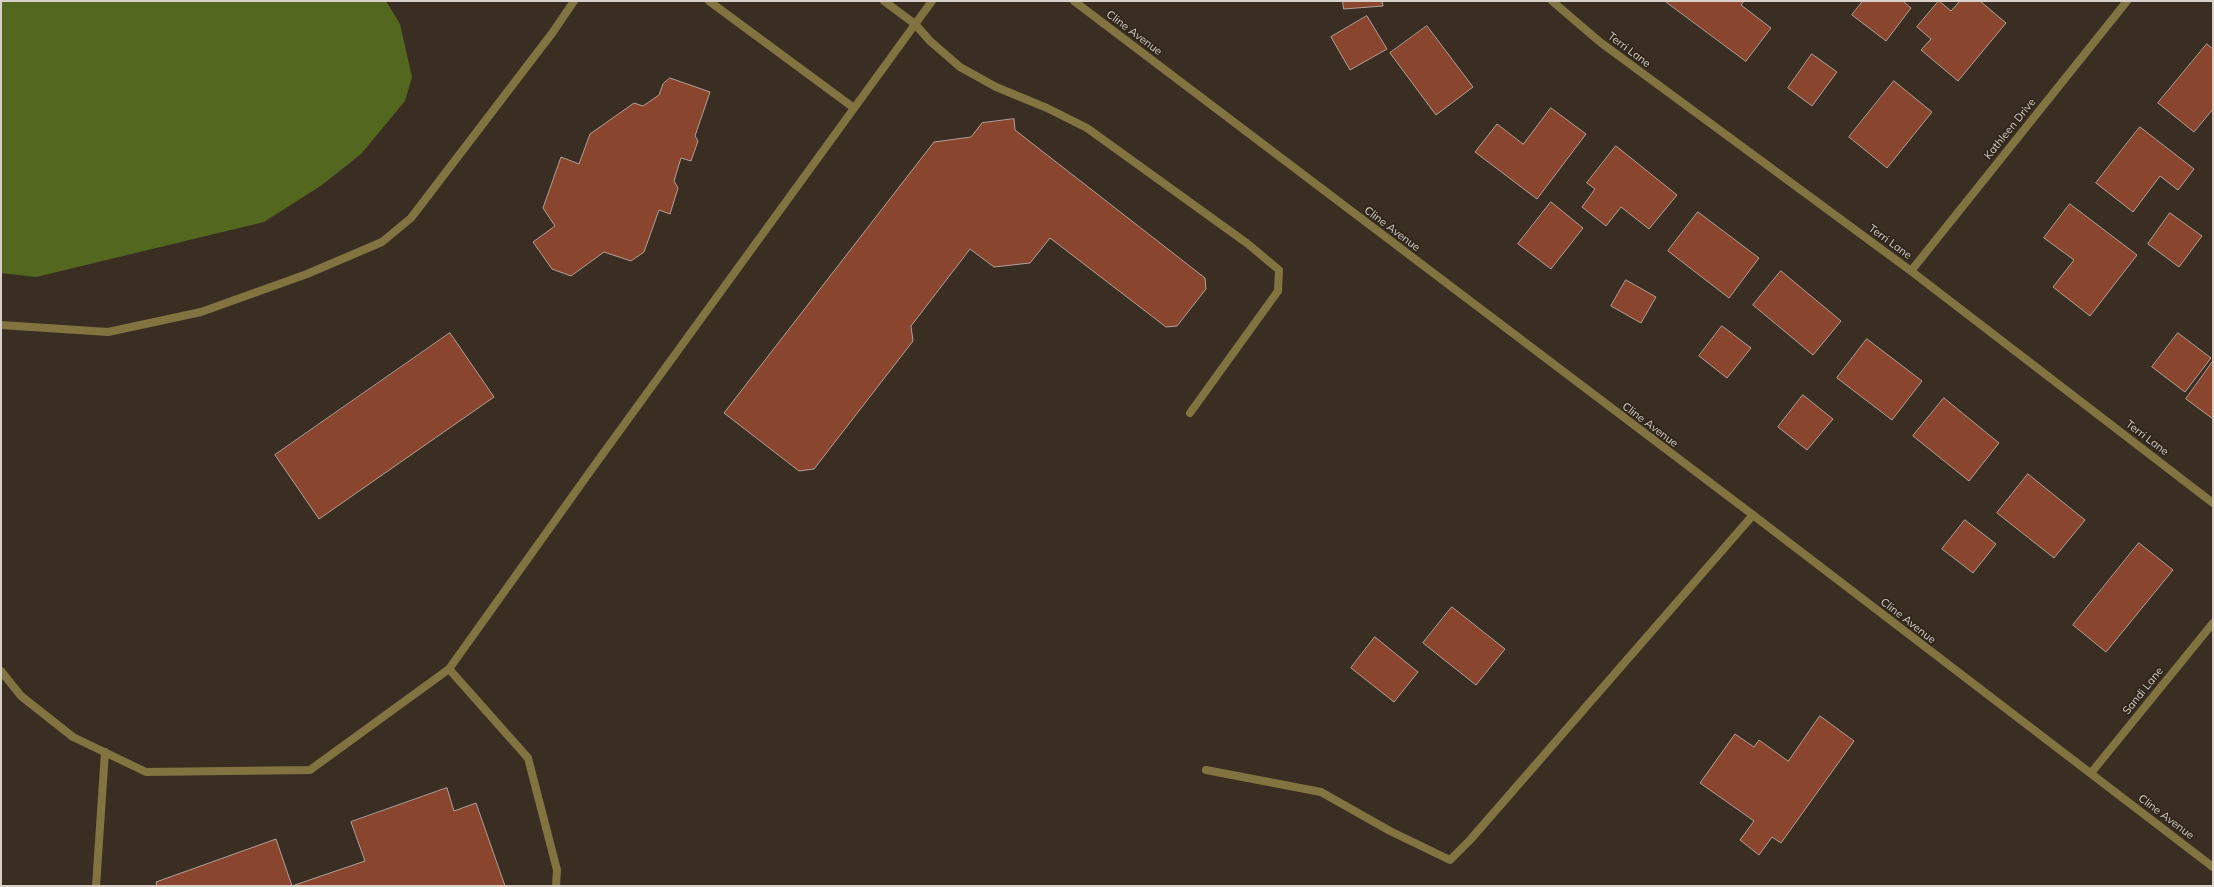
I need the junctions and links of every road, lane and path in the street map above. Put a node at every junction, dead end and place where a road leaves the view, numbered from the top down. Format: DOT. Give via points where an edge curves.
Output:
graph roads {
  1 [pos="574,1"];
  2 [pos="709,1"];
  3 [pos="884,1"];
  4 [pos="932,1"];
  5 [pos="1074,1"];
  6 [pos="1552,1"];
  7 [pos="2127,1"];
  8 [pos="915,24"];
  9 [pos="854,108"];
  10 [pos="1911,271"];
  11 [pos="1,325"];
  12 [pos="1190,413"];
  13 [pos="2213,502"];
  14 [pos="1753,515"];
  15 [pos="2213,623"];
  16 [pos="449,669"];
  17 [pos="1,671"];
  18 [pos="104,752"];
  19 [pos="1206,770"];
  20 [pos="2091,774"];
  21 [pos="2213,867"];
  22 [pos="96,886"];
  23 [pos="556,886"];
  1 -- 11 [label="street" via="411,218 382,242 307,274 193,314 108,332"];
  2 -- 9 [label="street"];
  3 -- 8 [label="street"];
  4 -- 8 [label="street"];
  5 -- 14 [label="street, Cline Avenue"];
  6 -- 10 [label="street, Terri Lane" via="1600,42"];
  7 -- 10 [label="street, Kathleen Drive"];
  8 -- 9 [label="street"];
  8 -- 12 [label="street" via="960,67 996,87 1087,128 1248,244 1278,270 1278,291"];
  9 -- 16 [label="street"];
  10 -- 13 [label="street, Terri Lane"];
  14 -- 19 [label="street" via="1450,860 1390,831 1321,792"];
  14 -- 20 [label="street, Cline Avenue"];
  15 -- 20 [label="street, Sandi Lane"];
  16 -- 18 [label="street" via="310,770 146,772"];
  16 -- 23 [label="street" via="528,758 557,870"];
  17 -- 18 [label="street" via="26,701 72,737"];
  18 -- 22 [label="street"];
  20 -- 21 [label="street, Cline Avenue"];
}
